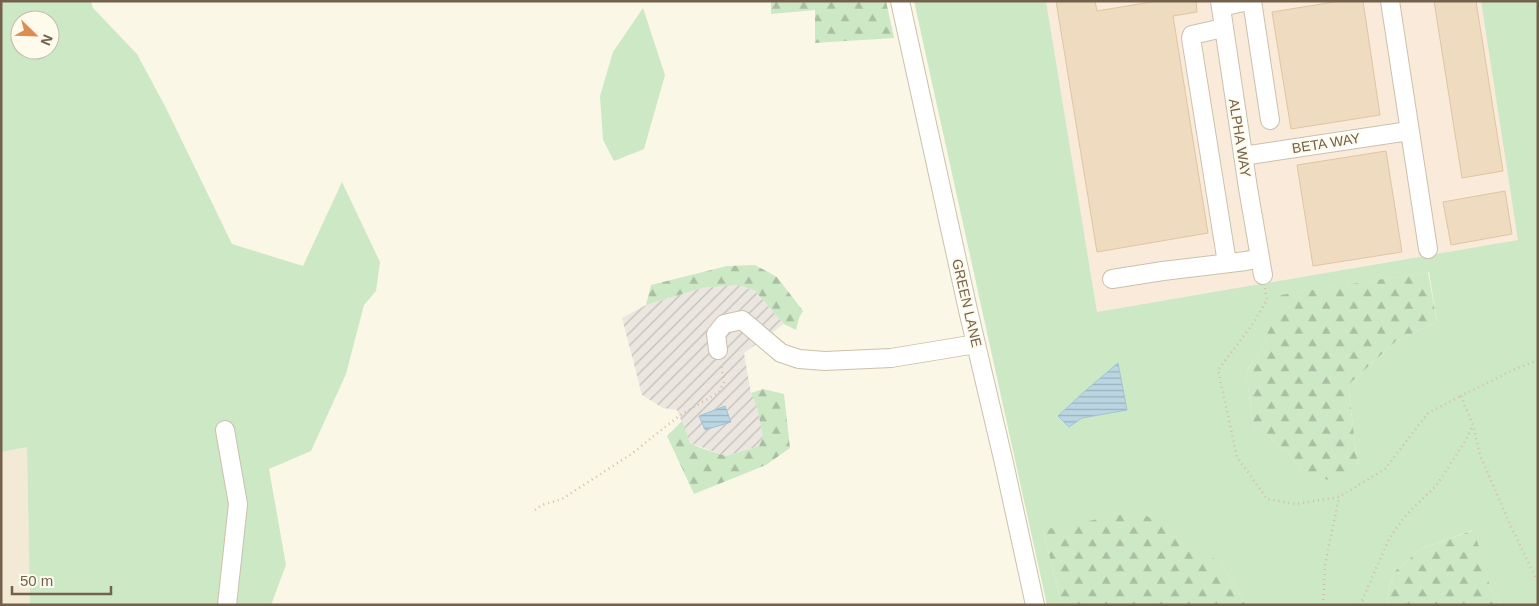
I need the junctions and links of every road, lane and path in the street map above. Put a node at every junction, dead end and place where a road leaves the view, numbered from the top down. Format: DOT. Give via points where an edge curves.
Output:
graph roads {
  1 [pos="900,1"];
  2 [pos="1250,1"];
  3 [pos="1390,1"];
  4 [pos="1220,4"];
  5 [pos="1223,28"];
  6 [pos="1270,120"];
  7 [pos="1409,131"];
  8 [pos="1243,156"];
  9 [pos="1428,249"];
  10 [pos="1227,263"];
  11 [pos="1262,266"];
  12 [pos="1112,279"];
  13 [pos="976,344"];
  14 [pos="718,350"];
  15 [pos="1538,360"];
  16 [pos="1462,396"];
  17 [pos="1473,425"];
  18 [pos="225,430"];
  19 [pos="1339,497"];
  20 [pos="535,510"];
  21 [pos="1538,583"];
  22 [pos="226,605"];
  23 [pos="1035,605"];
  24 [pos="1323,605"];
  25 [pos="1360,605"];
  1 -- 13 [label="street, GREEN LANE"];
  2 -- 4 [label="street"];
  2 -- 6 [label="street"];
  3 -- 7 [label="street"];
  4 -- 5 [label="street, ALPHA WAY"];
  5 -- 8 [label="street, ALPHA WAY"];
  5 -- 10 [label="street" via="1192,35 1191,38"];
  7 -- 8 [label="street, BETA WAY"];
  7 -- 9 [label="street"];
  8 -- 11 [label="street, ALPHA WAY"];
  10 -- 11 [label="street"];
  10 -- 12 [label="street"];
  11 -- 19 [label="path" via="1267,300 1218,370 1237,458 1267,499 1296,504"];
  13 -- 14 [label="street" via="891,358 799,359 781,353 742,320 724,324 716,334"];
  13 -- 23 [label="street, GREEN LANE"];
  14 -- 20 [label="path" via="724,382 719,392 679,416 630,455 562,499"];
  15 -- 16 [label="path"];
  16 -- 17 [label="path"];
  16 -- 19 [label="path" via="1428,413 1385,469"];
  17 -- 21 [label="path" via="1484,463"];
  17 -- 25 [label="path" via="1436,486 1406,515 1390,537"];
  18 -- 22 [label="street" via="238,504"];
  19 -- 24 [label="path" via="1325,565"];
}
